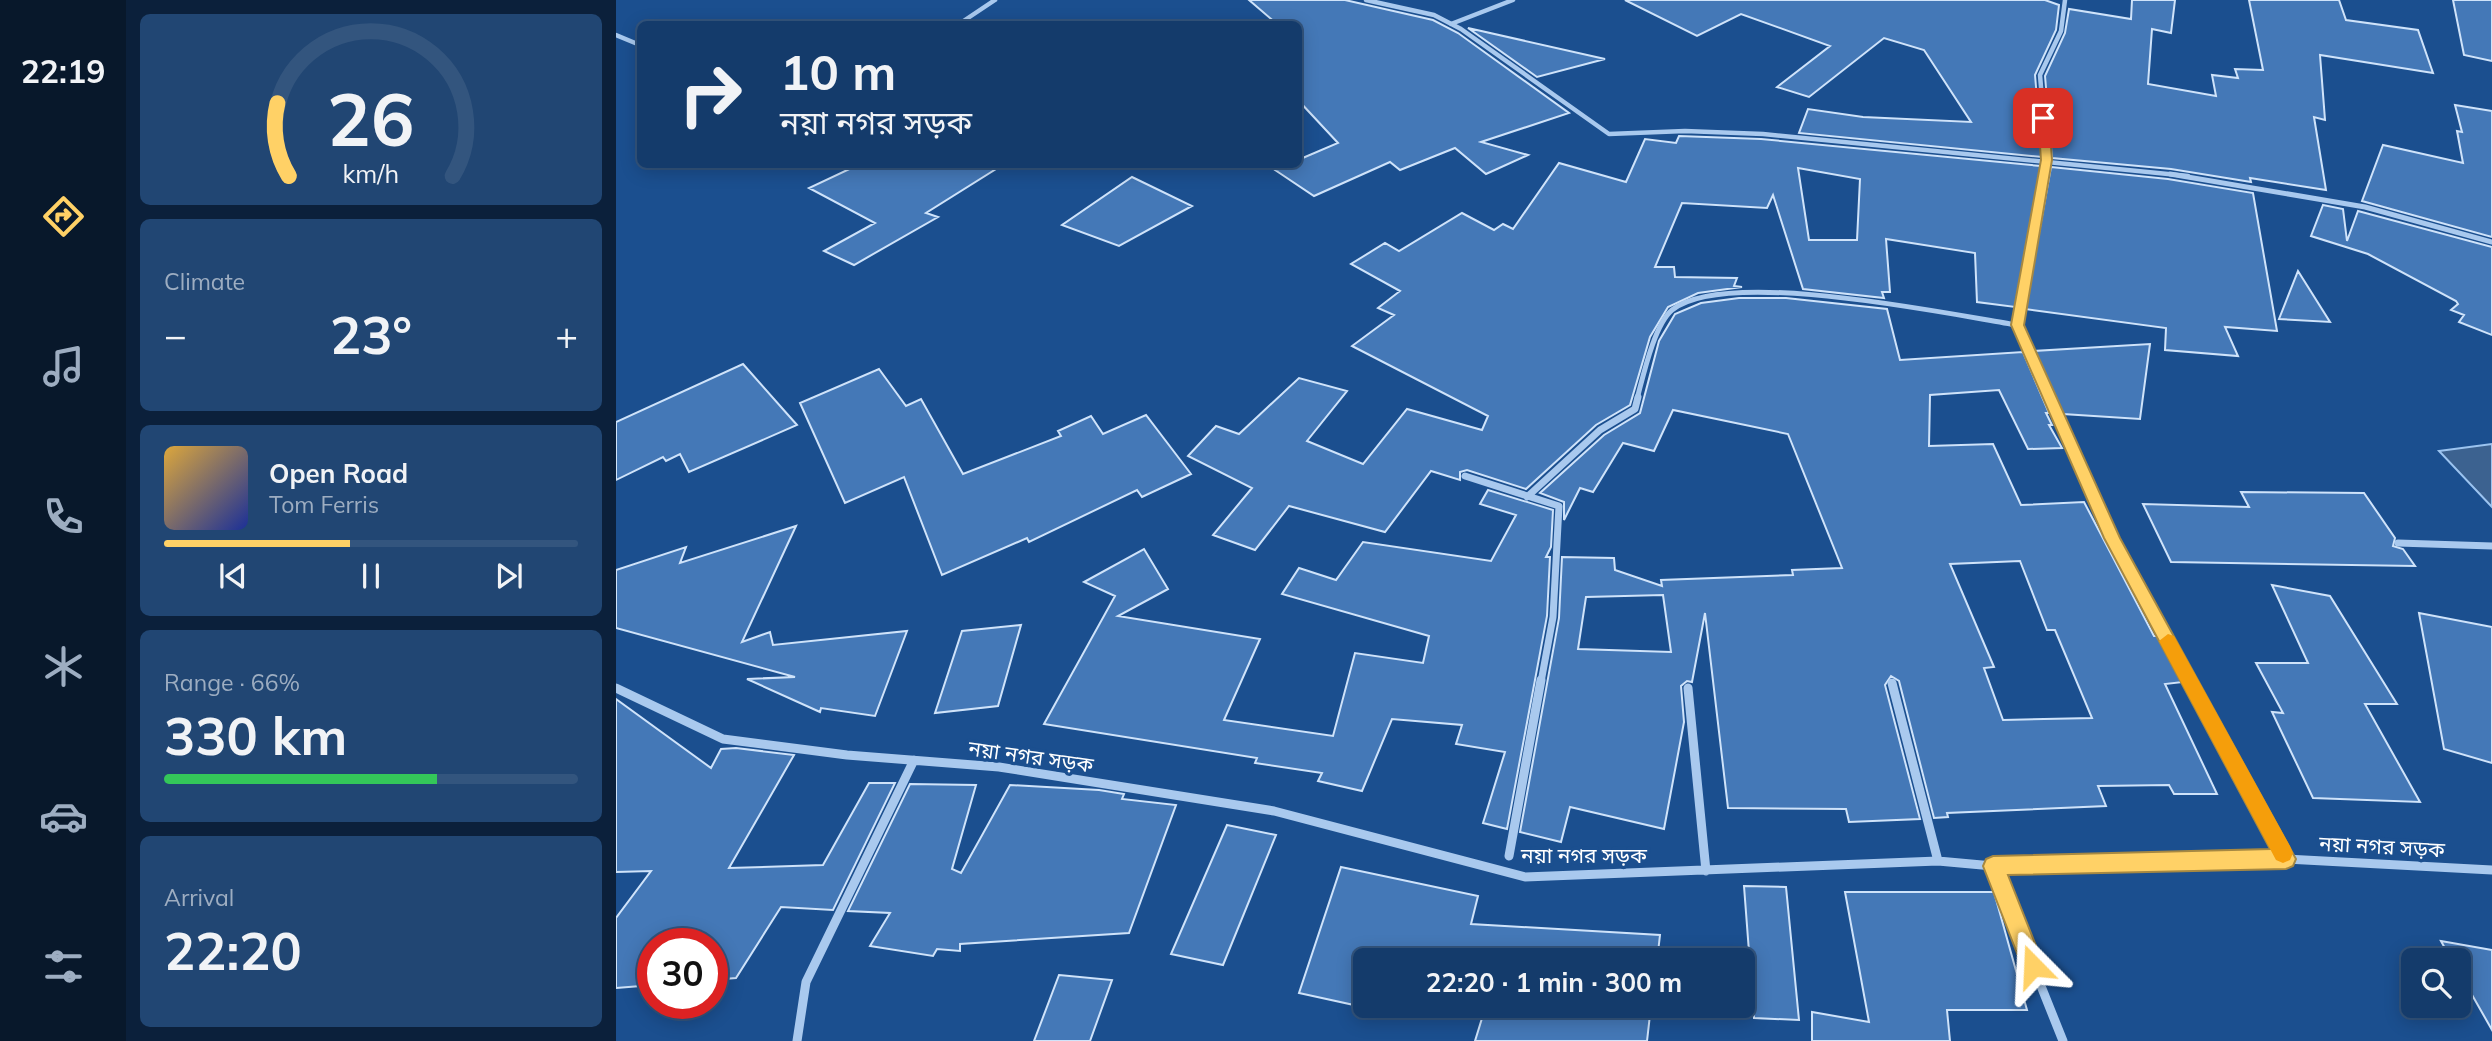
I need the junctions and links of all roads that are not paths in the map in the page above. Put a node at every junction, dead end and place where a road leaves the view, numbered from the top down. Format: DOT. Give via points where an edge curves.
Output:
graph roads {
  1 [pos="995,0"];
  2 [pos="1366,0"];
  3 [pos="1513,0"];
  4 [pos="2065,0"];
  5 [pos="964,21"];
  6 [pos="1451,24"];
  7 [pos="616,35"];
  8 [pos="637,45"];
  9 [pos="2047,160"];
  10 [pos="2492,242"];
  11 [pos="2017,325"];
  12 [pos="1465,476"];
  13 [pos="1527,496"];
  14 [pos="2398,543"];
  15 [pos="2492,546"];
  16 [pos="1892,683"];
  17 [pos="616,688"];
  18 [pos="1688,688"];
  19 [pos="914,760"];
  20 [pos="1509,856"];
  21 [pos="2286,859"];
  22 [pos="1938,861"];
  23 [pos="1993,866"];
  24 [pos="1706,870"];
  25 [pos="2492,870"];
  26 [pos="797,1041"];
  27 [pos="2063,1041"];
  1 -- 5 [label="street"];
  2 -- 6 [label="street" via="1434,15"];
  3 -- 6 [label="street"];
  4 -- 9 [label="street" via="2061,31 2040,75"];
  6 -- 9 [label="street" via="1609,134 1763,134"];
  7 -- 8 [label="street"];
  9 -- 10 [label="street" via="2206,178 2365,206"];
  9 -- 11 [label="street"];
  11 -- 13 [label="street" via="1815,293 1697,296 1670,311 1640,378 1635,409 1600,430"];
  11 -- 21 [label="street" via="2112,538"];
  12 -- 13 [label="street"];
  13 -- 20 [label="street" via="1559,506 1553,617"];
  14 -- 15 [label="street"];
  16 -- 22 [label="street"];
  17 -- 19 [label="street, নয়া নগর সড়ক" via="723,739"];
  18 -- 24 [label="street"];
  19 -- 24 [label="street, নয়া নগর সড়ক" via="999,767 1274,811 1525,877"];
  19 -- 26 [label="street" via="806,982"];
  21 -- 23 [label="street, নয়া নগর সড়ক"];
  21 -- 25 [label="street, নয়া নগর সড়ক"];
  22 -- 23 [label="street, নয়া নগর সড়ক"];
  22 -- 24 [label="street, নয়া নগর সড়ক"];
  23 -- 27 [label="street"];
}
